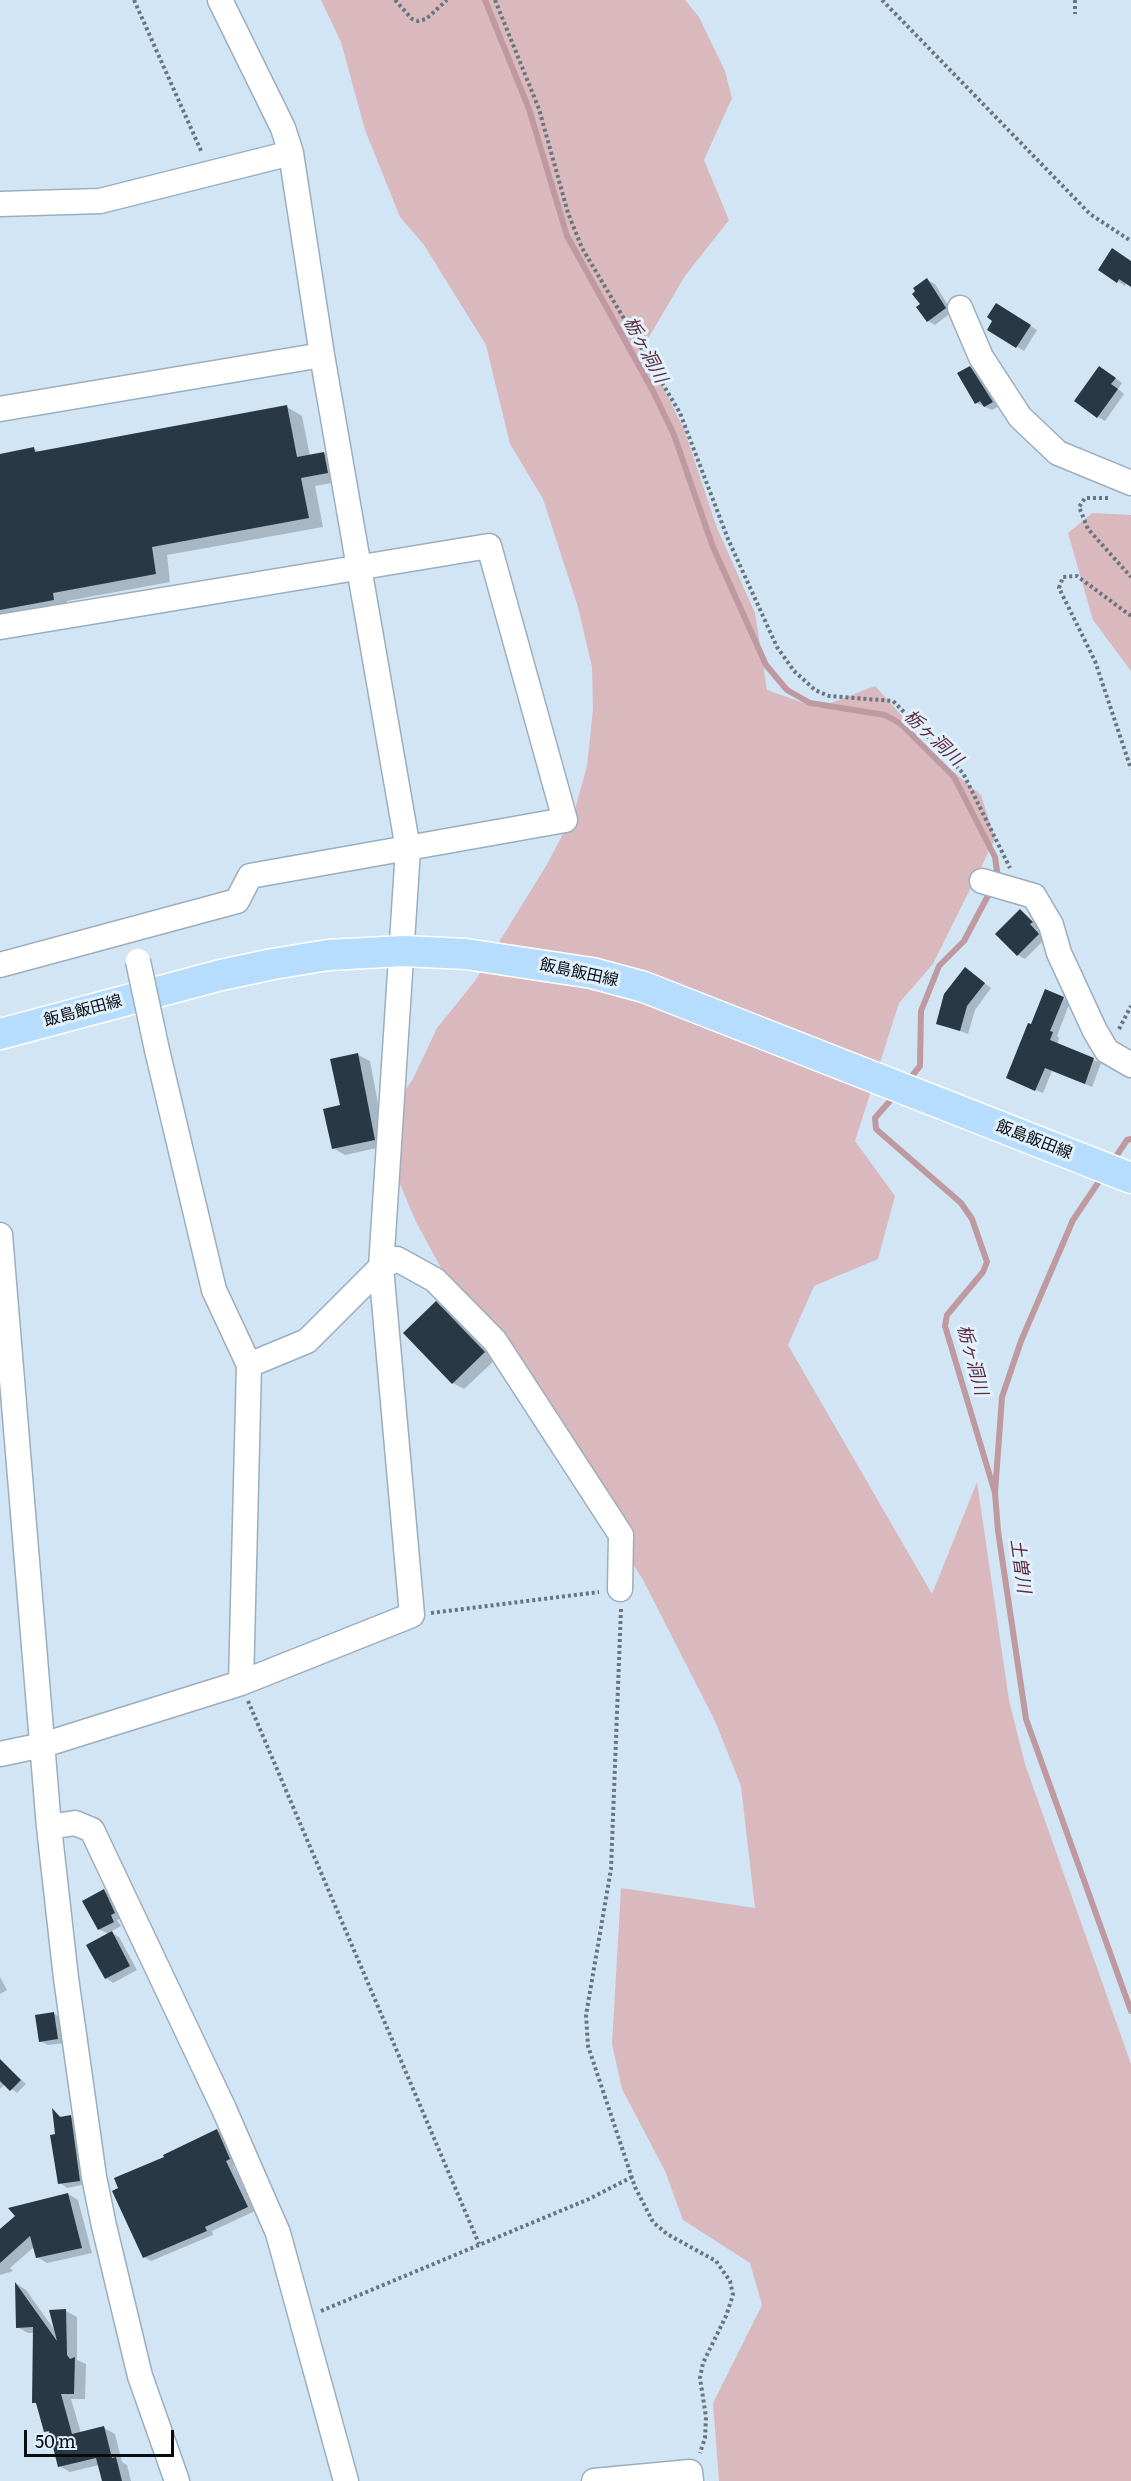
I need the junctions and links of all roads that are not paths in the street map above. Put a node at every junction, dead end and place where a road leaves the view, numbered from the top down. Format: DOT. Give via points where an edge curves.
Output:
graph roads {
  1 [pos="220,0"];
  2 [pos="291,153"];
  3 [pos="0,204"];
  4 [pos="960,308"];
  5 [pos="322,355"];
  6 [pos="0,409"];
  7 [pos="1131,483"];
  8 [pos="359,568"];
  9 [pos="0,627"];
  10 [pos="408,849"];
  11 [pos="990,884"];
  12 [pos="132,930"];
  13 [pos="403,951"];
  14 [pos="0,965"];
  15 [pos="0,1034"];
  16 [pos="1131,1065"];
  17 [pos="1131,1178"];
  18 [pos="0,1235"];
  19 [pos="381,1267"];
  20 [pos="249,1365"];
  21 [pos="620,1590"];
  22 [pos="240,1683"];
  23 [pos="43,1745"];
  24 [pos="0,1754"];
  25 [pos="50,1827"];
  26 [pos="691,2476"];
  27 [pos="177,2481"];
  28 [pos="346,2481"];
  29 [pos="594,2481"];
  1 -- 2 [label="street" via="283,128"];
  2 -- 3 [label="street" via="100,201"];
  2 -- 5 [label="street"];
  4 -- 7 [label="street" via="981,357 1020,417 1059,453"];
  5 -- 6 [label="street"];
  5 -- 8 [label="street"];
  8 -- 9 [label="street"];
  8 -- 10 [label="street"];
  8 -- 10 [label="street" via="489,546 566,820"];
  10 -- 12 [label="street" via="250,876 237,901"];
  10 -- 13 [label="street"];
  11 -- 16 [label="street" via="1034,896 1051,925 1059,953 1095,1031 1107,1051"];
  12 -- 14 [label="street"];
  12 -- 20 [label="street, bridge" via="214,1290"];
  13 -- 15 [label="main road, 飯島飯田線" via="328,955 263,966"];
  13 -- 17 [label="main road, 飯島飯田線" via="533,963 644,987"];
  13 -- 19 [label="street"];
  18 -- 23 [label="street"];
  19 -- 20 [label="street" via="307,1341"];
  19 -- 21 [label="street" via="397,1259 435,1280 495,1341 621,1535"];
  19 -- 22 [label="street" via="412,1616"];
  20 -- 22 [label="street"];
  22 -- 23 [label="street"];
  23 -- 24 [label="street"];
  23 -- 25 [label="street"];
  25 -- 27 [label="street" via="94,2177 140,2376"];
  25 -- 28 [label="street" via="75,1823 92,1830 219,2098 278,2233"];
  26 -- 29 [label="street"];
}
